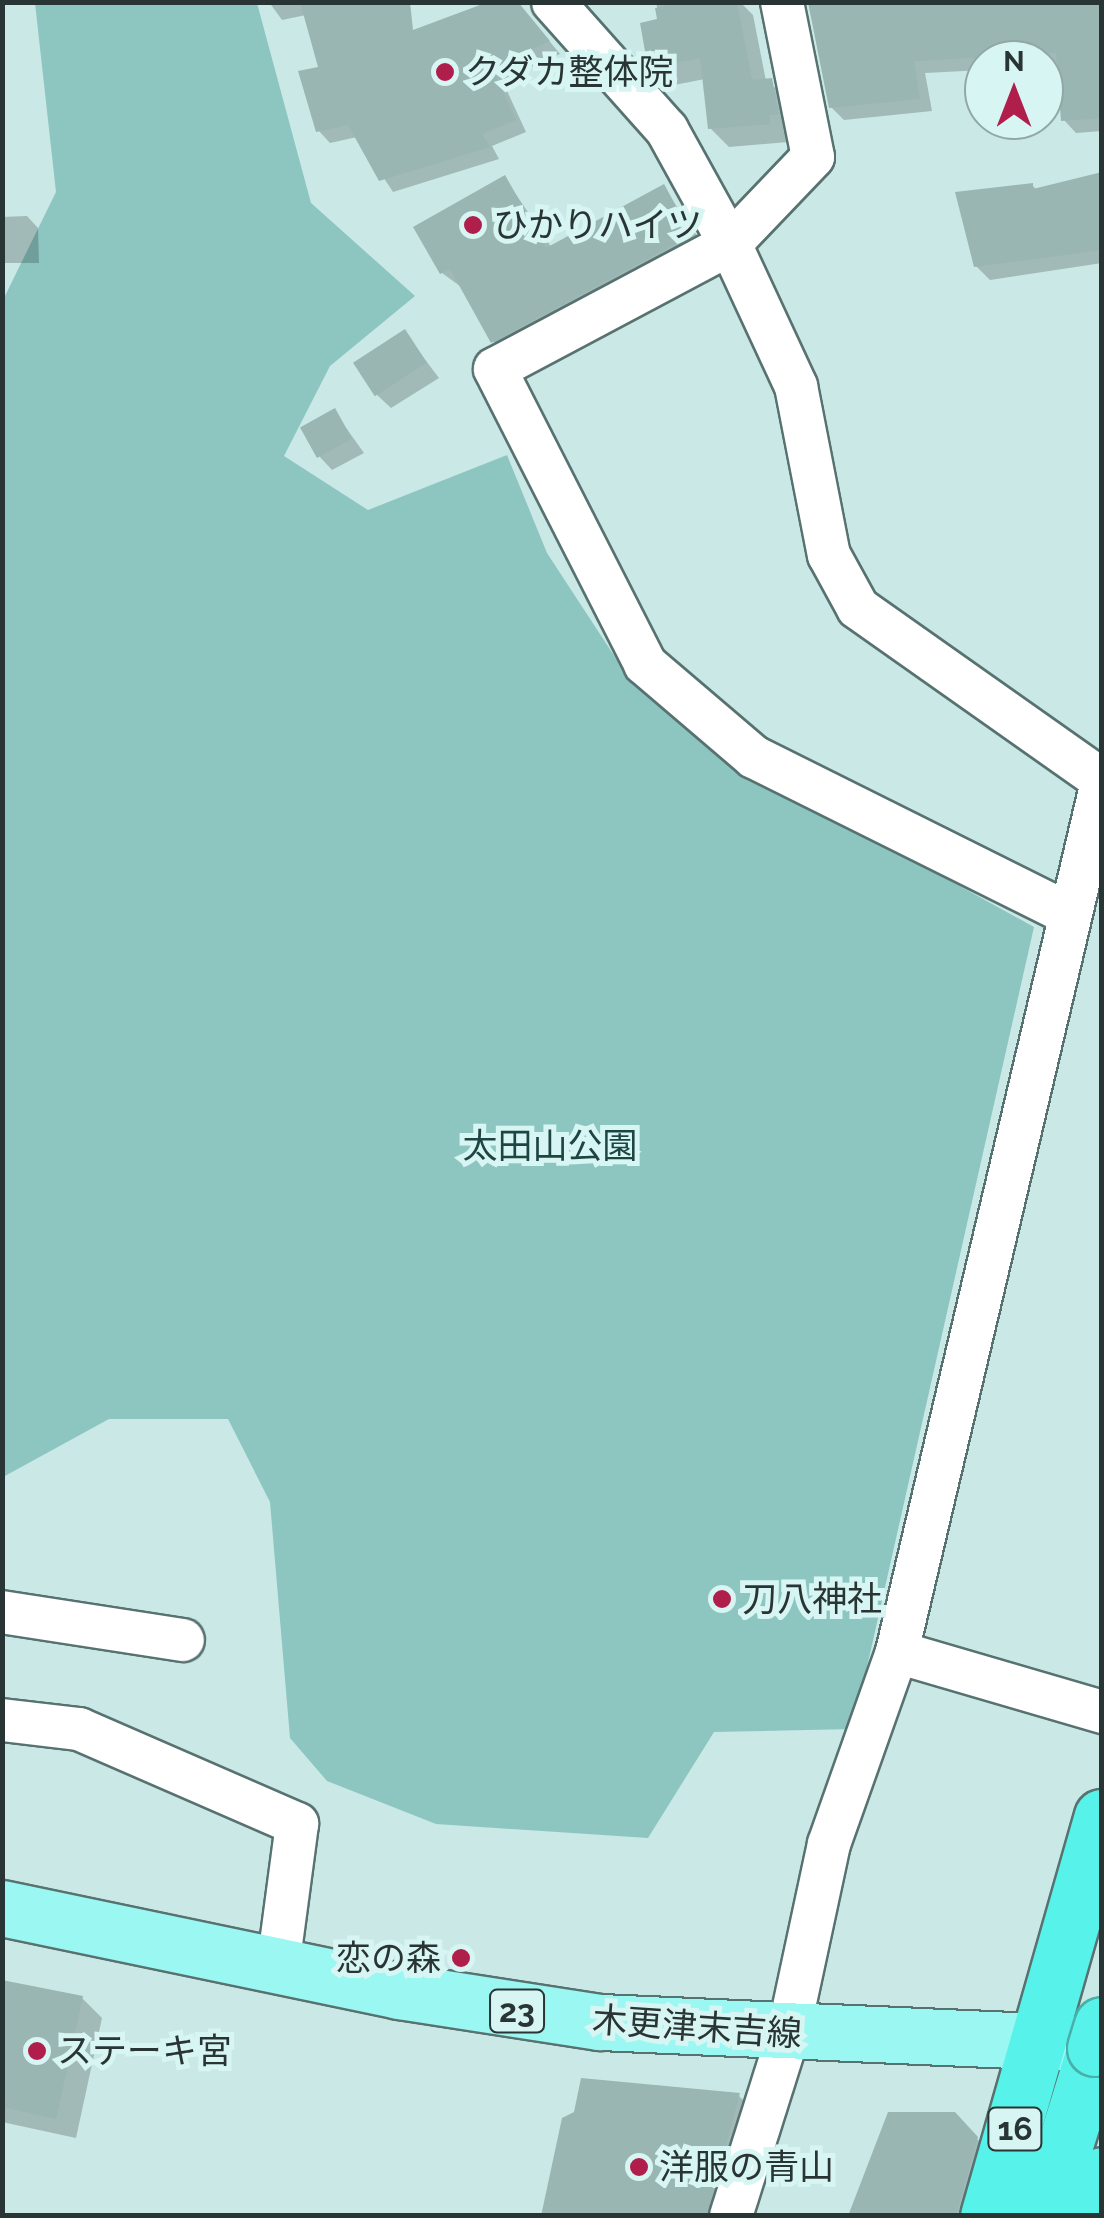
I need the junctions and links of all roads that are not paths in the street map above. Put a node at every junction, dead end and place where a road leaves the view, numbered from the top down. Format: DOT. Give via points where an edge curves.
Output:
graph roads {
  1 [pos="782,2"];
  2 [pos="557,3"];
  3 [pos="730,244"];
  4 [pos="1102,781"];
  5 [pos="1067,913"];
  6 [pos="2,1612"];
  7 [pos="183,1640"];
  8 [pos="898,1652"];
  9 [pos="1102,1712"];
  10 [pos="2,1720"];
  11 [pos="1102,1817"];
  12 [pos="2,1908"];
  13 [pos="278,1966"];
  14 [pos="1102,2025"];
  15 [pos="788,2035"];
  16 [pos="1040,2043"];
  17 [pos="1102,2043"];
  18 [pos="1102,2175"];
  19 [pos="730,2216"];
  20 [pos="988,2216"];
  21 [pos="1043,2216"];
  22 [pos="1088,2216"];
  1 -- 3 [label="street" via="813,157"];
  2 -- 3 [label="street" via="667,130"];
  3 -- 4 [label="street" via="796,386 829,554 858,608"];
  3 -- 5 [label="street" via="495,368 646,664 754,757"];
  4 -- 5 [label="street"];
  5 -- 8 [label="street"];
  6 -- 7 [label="street"];
  8 -- 9 [label="street"];
  8 -- 15 [label="street" via="829,1844"];
  10 -- 13 [label="street" via="79,1729 297,1824"];
  11 -- 16 [label="highway, 16"];
  12 -- 13 [label="main road, 木更津末吉線 / 23"];
  13 -- 15 [label="main road, 木更津末吉線 / 23" via="528,2013"];
  14 -- 21 [label="highway, 16, bridge"];
  15 -- 16 [label="main road, 木更津末吉線 / 23"];
  15 -- 19 [label="street"];
  16 -- 17 [label="main road, 木更津末吉線 / 23"];
  16 -- 20 [label="highway, 16"];
  18 -- 22 [label="highway"];
}
